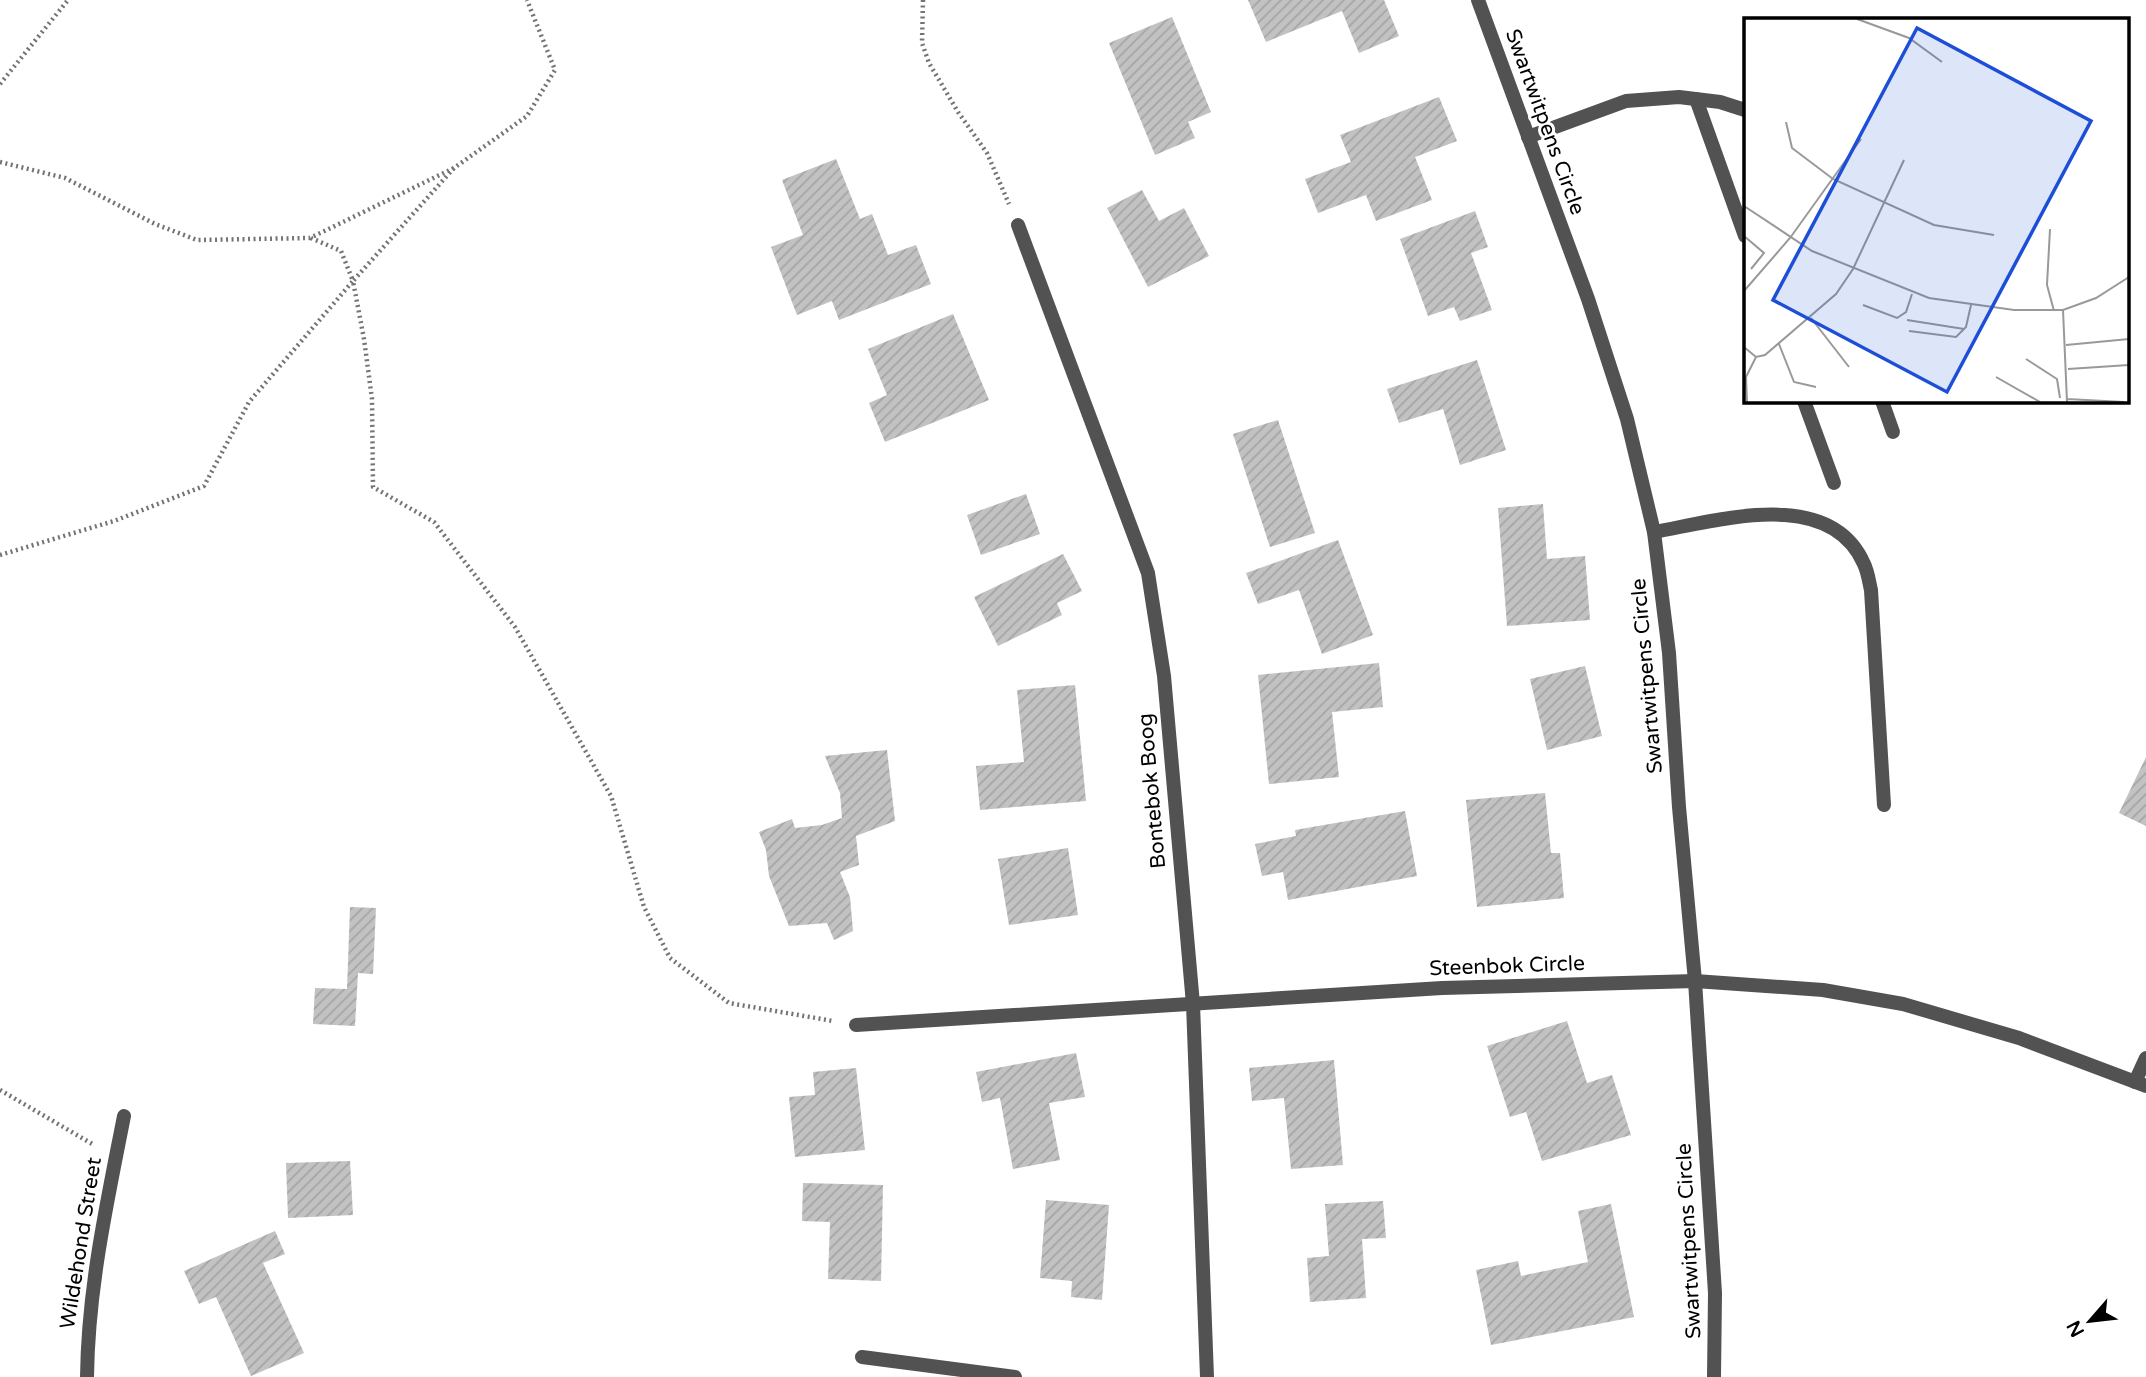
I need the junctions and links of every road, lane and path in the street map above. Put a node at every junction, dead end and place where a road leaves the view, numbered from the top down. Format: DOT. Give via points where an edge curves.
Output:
graph roads {
  1 [pos="68,0"];
  2 [pos="527,0"];
  3 [pos="923,0"];
  4 [pos="1478,0"];
  5 [pos="0,84"];
  6 [pos="1696,99"];
  7 [pos="1744,110"];
  8 [pos="1528,137"];
  9 [pos="0,162"];
  10 [pos="454,168"];
  11 [pos="1018,225"];
  12 [pos="1744,233"];
  13 [pos="310,238"];
  14 [pos="353,281"];
  15 [pos="1804,402"];
  16 [pos="1882,402"];
  17 [pos="1893,432"];
  18 [pos="1834,483"];
  19 [pos="1654,532"];
  20 [pos="0,555"];
  21 [pos="1884,806"];
  22 [pos="1695,981"];
  23 [pos="1193,1004"];
  24 [pos="856,1025"];
  25 [pos="2146,1058"];
  26 [pos="2141,1084"];
  27 [pos="0,1090"];
  28 [pos="124,1116"];
  29 [pos="116,1158"];
  30 [pos="862,1357"];
  31 [pos="87,1377"];
  32 [pos="1014,1377"];
  33 [pos="1208,1377"];
  34 [pos="1714,1377"];
  1 -- 5 [label="path"];
  2 -- 10 [label="path" via="555,70 527,116"];
  3 -- 11 [label="path" via="922,43 929,63 987,153"];
  4 -- 8 [label="street, Swartwitpens Circle"];
  6 -- 7 [label="street"];
  6 -- 8 [label="street" via="1626,101"];
  6 -- 12 [label="street"];
  8 -- 19 [label="street, Swartwitpens Circle" via="1627,419"];
  9 -- 13 [label="path" via="65,178 155,224 198,240"];
  10 -- 13 [label="path"];
  10 -- 14 [label="path"];
  11 -- 23 [label="street, Bontebok Boog" via="1148,573 1164,676"];
  13 -- 14 [label="path" via="341,251"];
  14 -- 20 [label="path" via="249,402 204,486 114,521"];
  14 -- 24 [label="path" via="372,399 373,487 434,523 515,627 611,796 644,906 670,958 729,1003"];
  15 -- 18 [label="street"];
  16 -- 17 [label="street"];
  19 -- 21 [label="street" via="1762,513 1784,514 1838,531 1853,546 1865,565 1871,590"];
  19 -- 22 [label="street, Swartwitpens Circle" via="1669,653"];
  22 -- 23 [label="street, Steenbok Circle" via="1442,988"];
  22 -- 26 [label="street, Steenbok Circle" via="1823,990 1903,1004 2019,1038"];
  22 -- 34 [label="street, Swartwitpens Circle" via="1715,1293"];
  23 -- 24 [label="street, Steenbok Circle"];
  23 -- 33 [label="street, Bontebok Boog"];
  25 -- 26 [label="street"];
  27 -- 29 [label="path"];
  28 -- 29 [label="street, Wildehond Street"];
  29 -- 31 [label="street, Wildehond Street" via="98,1246"];
  30 -- 32 [label="street"];
}
